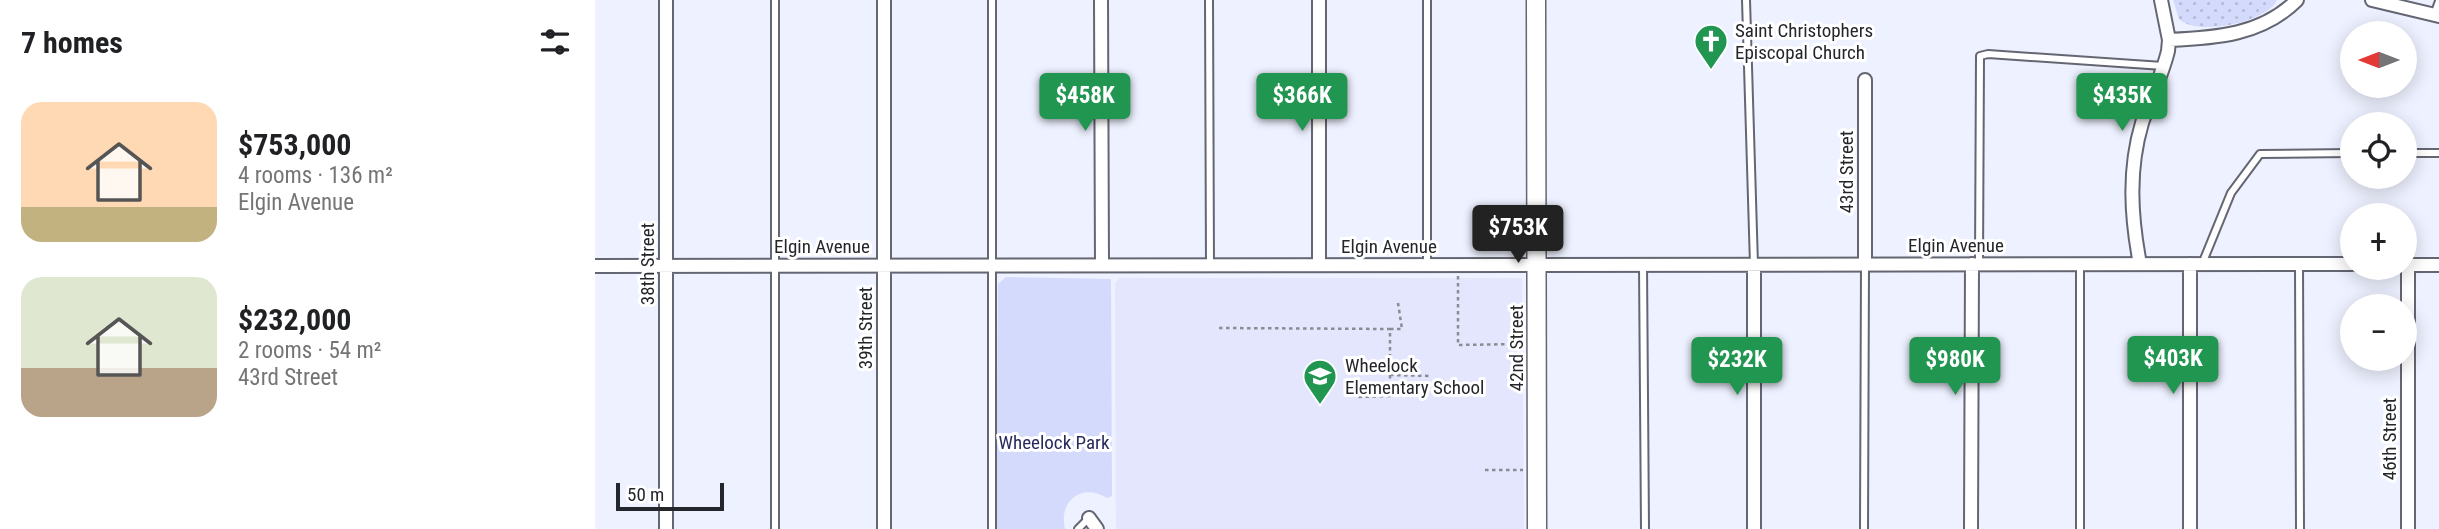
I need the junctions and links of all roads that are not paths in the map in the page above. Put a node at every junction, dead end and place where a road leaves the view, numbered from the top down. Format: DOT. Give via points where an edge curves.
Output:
graph roads {
  1 [pos="666,0"];
  2 [pos="775,0"];
  3 [pos="884,0"];
  4 [pos="992,0"];
  5 [pos="1101,0"];
  6 [pos="1209,0"];
  7 [pos="1319,0"];
  8 [pos="1427,0"];
  9 [pos="1536,0"];
  10 [pos="1746,0"];
  11 [pos="2161,0"];
  12 [pos="2297,0"];
  13 [pos="2372,0"];
  14 [pos="2439,2"];
  15 [pos="2437,15"];
  16 [pos="2169,40"];
  17 [pos="2164,66"];
  18 [pos="1865,80"];
  19 [pos="2340,153"];
  20 [pos="2417,153"];
  21 [pos="2439,153"];
  22 [pos="1865,264"];
  23 [pos="1975,264"];
  24 [pos="2080,264"];
  25 [pos="2140,264"];
  26 [pos="2196,264"];
  27 [pos="2299,264"];
  28 [pos="2340,264"];
  29 [pos="595,265"];
  30 [pos="666,265"];
  31 [pos="774,265"];
  32 [pos="884,265"];
  33 [pos="992,265"];
  34 [pos="1102,265"];
  35 [pos="1210,265"];
  36 [pos="1319,265"];
  37 [pos="1427,265"];
  38 [pos="1537,265"];
  39 [pos="1643,265"];
  40 [pos="1754,265"];
  41 [pos="2417,265"];
  42 [pos="2439,265"];
  43 [pos="2406,280"];
  44 [pos="1093,524"];
  45 [pos="666,529"];
  46 [pos="775,529"];
  47 [pos="884,529"];
  48 [pos="992,529"];
  49 [pos="1078,529"];
  50 [pos="1537,529"];
  51 [pos="1645,529"];
  52 [pos="1754,529"];
  53 [pos="1864,529"];
  54 [pos="1972,529"];
  55 [pos="2080,529"];
  56 [pos="2190,529"];
  57 [pos="2300,529"];
  58 [pos="2408,529"];
  1 -- 30 [label="street, 38th Street"];
  2 -- 31 [label="lane"];
  3 -- 32 [label="street, 39th Street"];
  4 -- 33 [label="lane"];
  5 -- 34 [label="street"];
  6 -- 35 [label="lane"];
  7 -- 36 [label="street"];
  8 -- 37 [label="lane"];
  9 -- 38 [label="street, 42nd Street"];
  10 -- 40 [label="lane"];
  11 -- 16 [label="street"];
  12 -- 16 [label="street" via="2251,30"];
  13 -- 15 [label="street"];
  14 -- 15 [label="lane"];
  16 -- 17 [label="street"];
  17 -- 23 [label="lane" via="1980,56"];
  17 -- 25 [label="street" via="2135,148 2132,204"];
  18 -- 22 [label="street, 43rd Street"];
  19 -- 26 [label="lane" via="2260,154 2231,193"];
  20 -- 21 [label="lane"];
  22 -- 23 [label="street, Elgin Avenue"];
  22 -- 40 [label="street, Elgin Avenue"];
  22 -- 53 [label="lane"];
  23 -- 24 [label="street, Elgin Avenue"];
  23 -- 54 [label="street"];
  24 -- 25 [label="street, Elgin Avenue"];
  24 -- 55 [label="lane"];
  25 -- 26 [label="street, Elgin Avenue"];
  26 -- 27 [label="street, Elgin Avenue"];
  26 -- 56 [label="street"];
  27 -- 28 [label="street, Elgin Avenue"];
  27 -- 57 [label="lane"];
  29 -- 30 [label="street, Elgin Avenue"];
  30 -- 31 [label="street, Elgin Avenue"];
  30 -- 45 [label="street, 38th Street"];
  31 -- 32 [label="street, Elgin Avenue"];
  31 -- 46 [label="lane"];
  32 -- 33 [label="street, Elgin Avenue"];
  32 -- 47 [label="street, 39th Street"];
  33 -- 34 [label="street, Elgin Avenue"];
  33 -- 48 [label="lane"];
  34 -- 35 [label="street, Elgin Avenue"];
  35 -- 36 [label="street, Elgin Avenue"];
  36 -- 37 [label="street, Elgin Avenue"];
  37 -- 38 [label="street, Elgin Avenue"];
  38 -- 39 [label="street, Elgin Avenue"];
  38 -- 50 [label="street, 42nd Street"];
  39 -- 40 [label="street, Elgin Avenue"];
  39 -- 51 [label="lane"];
  40 -- 52 [label="street"];
  41 -- 42 [label="street"];
  43 -- 58 [label="street, 46th Street"];
  44 -- 49 [label="lane"];
}
